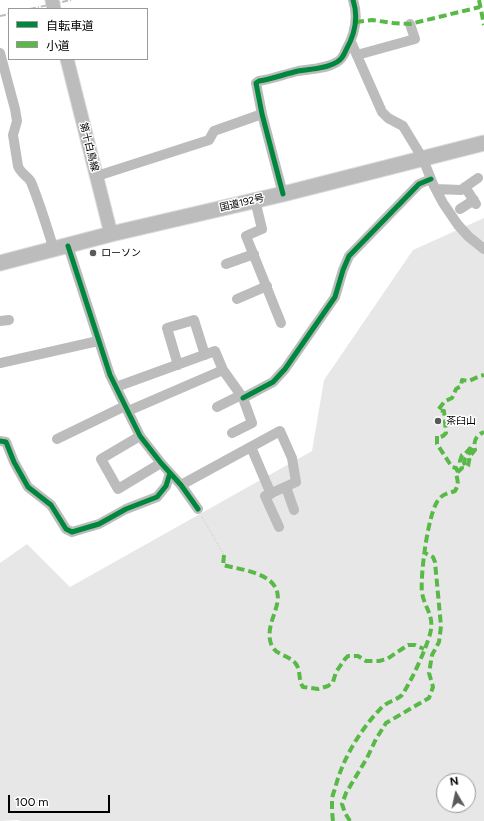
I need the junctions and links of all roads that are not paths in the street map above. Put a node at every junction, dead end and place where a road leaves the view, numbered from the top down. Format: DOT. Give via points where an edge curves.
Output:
graph roads {
  1 [pos="353,0"];
  2 [pos="410,24"];
  3 [pos="351,42"];
  4 [pos="0,53"];
  5 [pos="357,55"];
  6 [pos="67,60"];
  7 [pos="262,114"];
  8 [pos="484,143"];
  9 [pos="423,159"];
  10 [pos="97,176"];
  11 [pos="478,178"];
  12 [pos="431,179"];
  13 [pos="465,187"];
  14 [pos="436,189"];
  15 [pos="283,194"];
  16 [pos="255,200"];
  17 [pos="460,209"];
  18 [pos="111,234"];
  19 [pos="68,246"];
  20 [pos="484,249"];
  21 [pos="54,250"];
  22 [pos="254,254"];
  23 [pos="0,263"];
  24 [pos="226,264"];
  25 [pos="267,286"];
  26 [pos="237,299"];
  27 [pos="281,323"];
  28 [pos="98,341"];
  29 [pos="205,355"];
  30 [pos="0,363"];
  31 [pos="178,365"];
  32 [pos="223,370"];
  33 [pos="116,388"];
  34 [pos="242,396"];
  35 [pos="217,407"];
  36 [pos="126,409"];
  37 [pos="232,433"];
  38 [pos="140,436"];
  39 [pos="57,439"];
  40 [pos="0,441"];
  41 [pos="250,447"];
  42 [pos="160,463"];
  43 [pos="170,473"];
  44 [pos="181,484"];
  45 [pos="286,487"];
  46 [pos="271,494"];
  47 [pos="198,509"];
  48 [pos="294,510"];
  49 [pos="279,527"];
  1 -- 3 [label="street" via="356,22"];
  2 -- 5 [label="street" via="415,39"];
  3 -- 5 [label="street"];
  3 -- 7 [label="street" via="338,62 330,66 256,83"];
  4 -- 21 [label="street" via="17,121 13,135 18,166 30,180"];
  5 -- 9 [label="street" via="382,112 403,126"];
  6 -- 10 [label="main road, 第十白鳥線"];
  7 -- 10 [label="street" via="214,131 209,140"];
  7 -- 15 [label="street"];
  8 -- 9 [label="highway, 国道192号"];
  9 -- 12 [label="street"];
  9 -- 15 [label="highway, 国道192号"];
  10 -- 18 [label="main road, 第十白鳥線"];
  11 -- 13 [label="street"];
  12 -- 14 [label="street"];
  12 -- 34 [label="street" via="419,184 349,256 335,297 285,369 273,382"];
  13 -- 14 [label="street" via="461,190"];
  13 -- 17 [label="street" via="475,202"];
  14 -- 20 [label="street" via="458,225 468,237"];
  15 -- 16 [label="highway, 国道192号"];
  16 -- 18 [label="highway, 国道192号"];
  16 -- 22 [label="street" via="262,229 246,236"];
  18 -- 19 [label="highway, 国道192号"];
  19 -- 21 [label="highway, 国道192号"];
  19 -- 28 [label="street"];
  21 -- 23 [label="highway, 国道192号"];
  22 -- 24 [label="street"];
  22 -- 25 [label="street"];
  25 -- 26 [label="street"];
  25 -- 27 [label="street"];
  28 -- 30 [label="street"];
  28 -- 33 [label="street"];
  29 -- 31 [label="street"];
  29 -- 31 [label="street" via="194,320 167,328"];
  29 -- 32 [label="street" via="215,351"];
  31 -- 33 [label="street"];
  32 -- 34 [label="street"];
  32 -- 36 [label="street"];
  33 -- 36 [label="street"];
  34 -- 35 [label="street"];
  34 -- 37 [label="street" via="252,423"];
  36 -- 38 [label="street"];
  36 -- 39 [label="street"];
  38 -- 42 [label="street"];
  38 -- 42 [label="street" via="101,459 118,489"];
  40 -- 43 [label="street" via="6,442 28,486 51,505 66,529 72,532 99,524 126,509 157,497 166,486"];
  41 -- 44 [label="street"];
  41 -- 45 [label="street" via="280,431 292,458 296,482"];
  41 -- 46 [label="street"];
  42 -- 43 [label="street"];
  43 -- 44 [label="street"];
  44 -- 47 [label="street"];
  45 -- 46 [label="street"];
  45 -- 48 [label="street"];
  46 -- 49 [label="street" via="265,496"];
}
